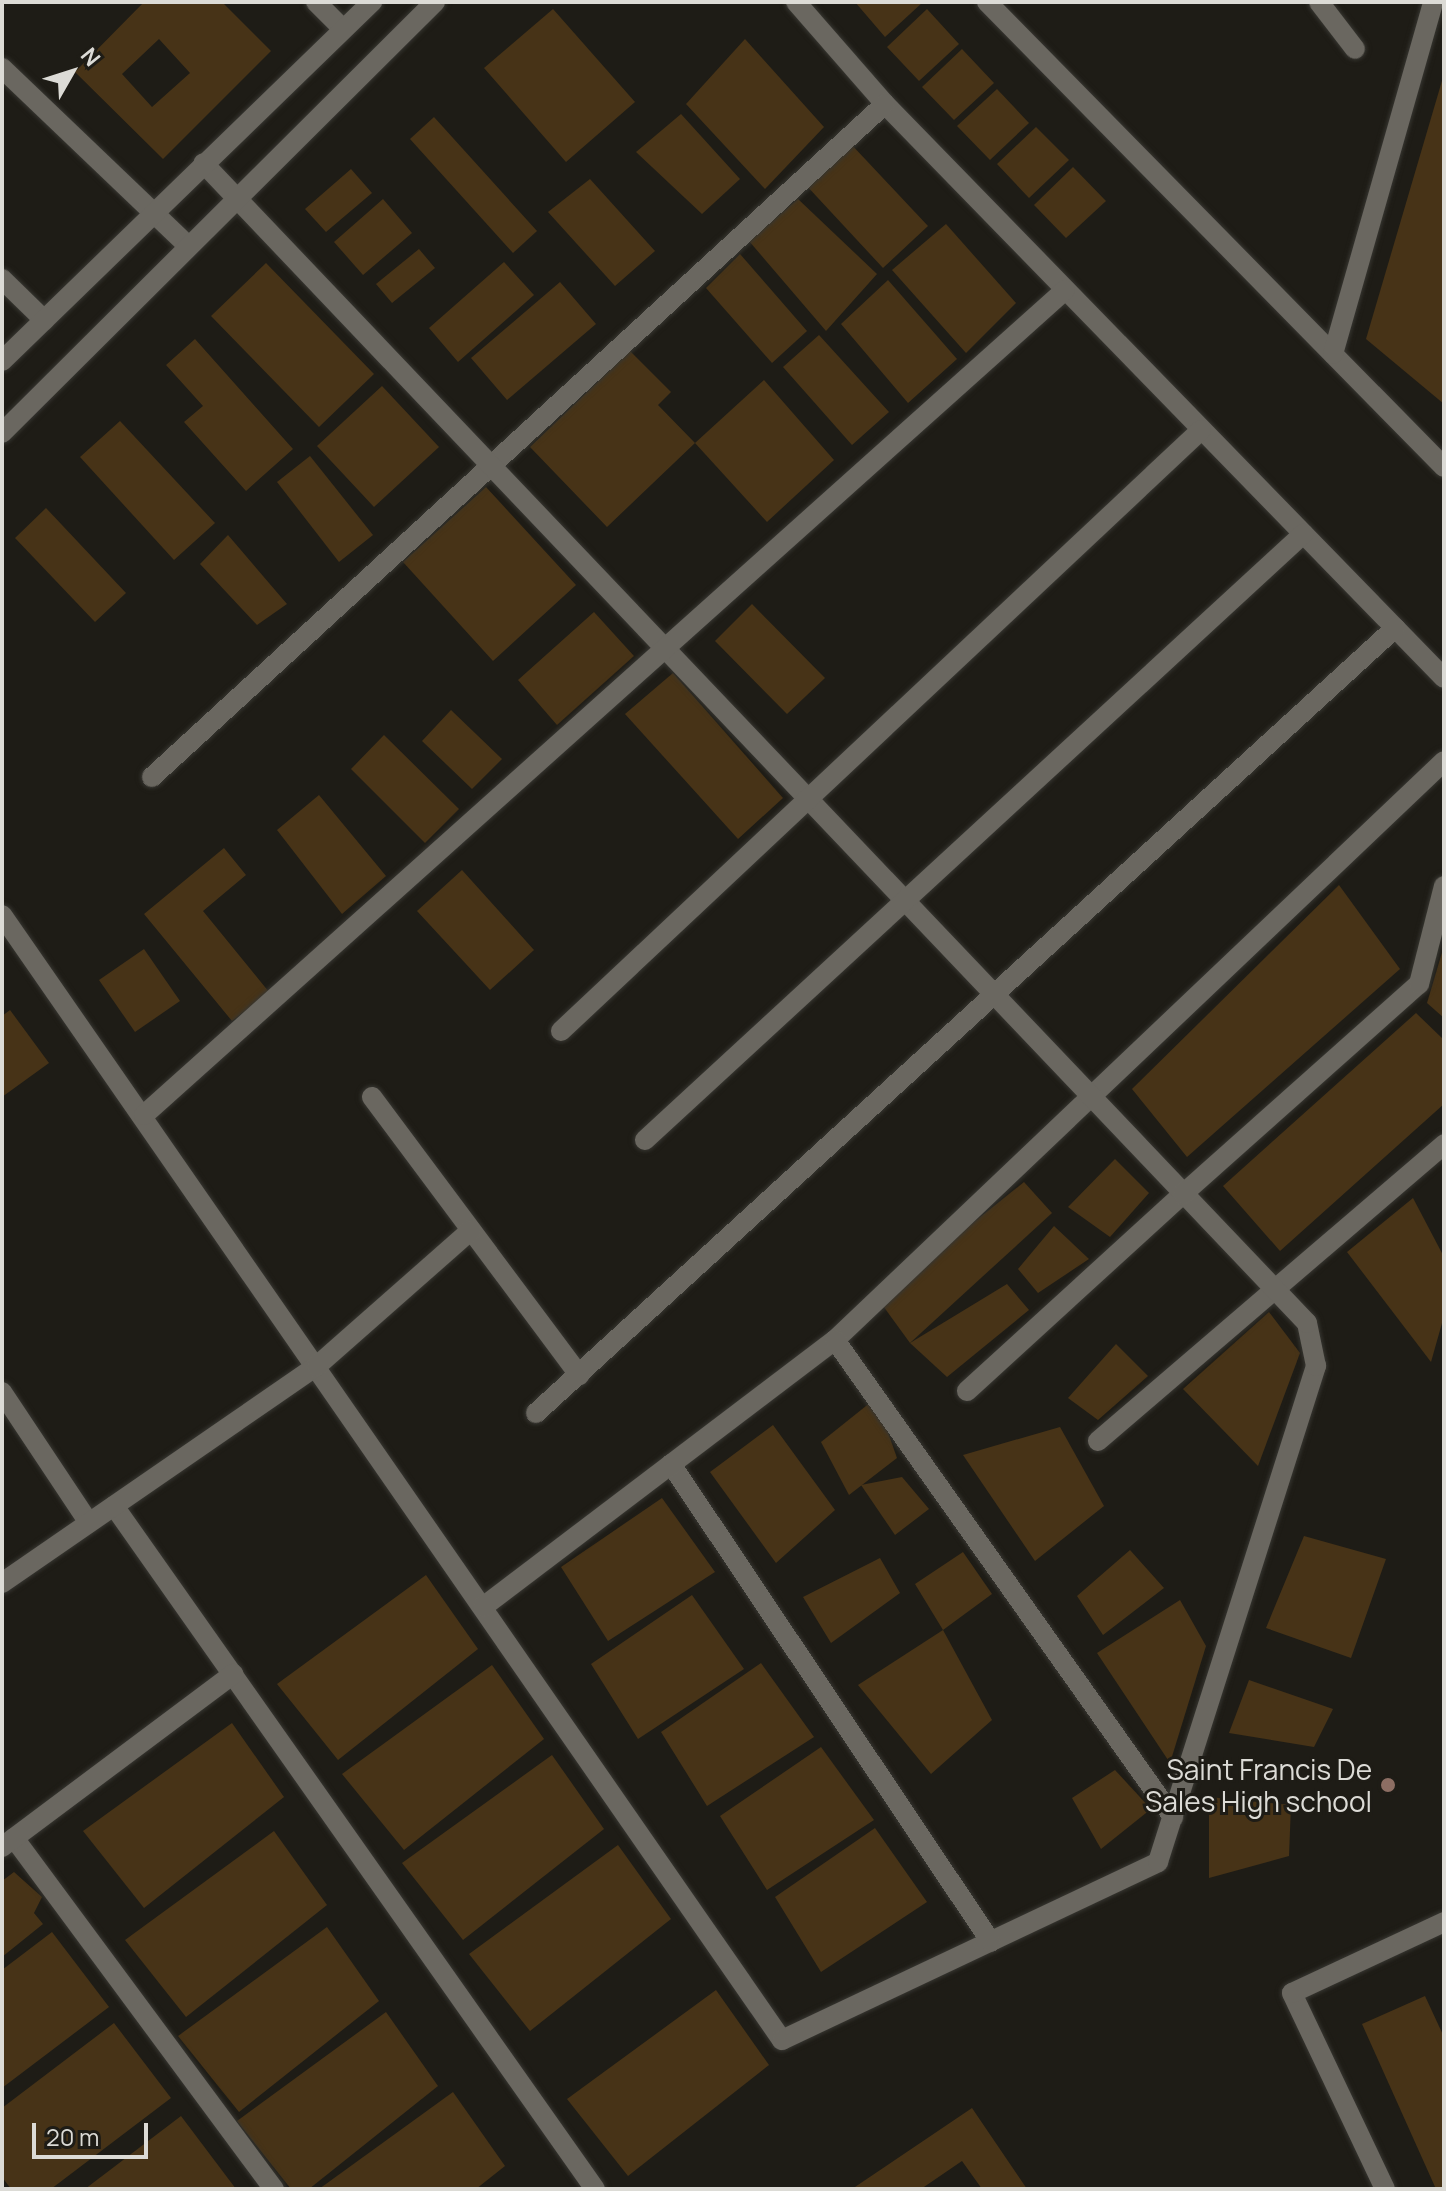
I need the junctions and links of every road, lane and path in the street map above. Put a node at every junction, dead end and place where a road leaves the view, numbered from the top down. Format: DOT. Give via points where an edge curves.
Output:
graph roads {
  1 [pos="316,2"];
  2 [pos="372,2"];
  3 [pos="435,2"];
  4 [pos="796,2"];
  5 [pos="987,2"];
  6 [pos="1319,2"];
  7 [pos="1433,2"];
  8 [pos="342,28"];
  9 [pos="1355,49"];
  10 [pos="2,68"];
  11 [pos="885,104"];
  12 [pos="203,163"];
  13 [pos="235,196"];
  14 [pos="152,213"];
  15 [pos="187,245"];
  16 [pos="2,279"];
  17 [pos="1065,290"];
  18 [pos="44,320"];
  19 [pos="1333,354"];
  20 [pos="2,361"];
  21 [pos="1201,430"];
  22 [pos="2,433"];
  23 [pos="487,464"];
  24 [pos="1444,467"];
  25 [pos="1303,534"];
  26 [pos="1395,628"];
  27 [pos="665,654"];
  28 [pos="1444,678"];
  29 [pos="1444,761"];
  30 [pos="152,777"];
  31 [pos="805,801"];
  32 [pos="1444,886"];
  33 [pos="900,900"];
  34 [pos="2,915"];
  35 [pos="996,1000"];
  36 [pos="561,1031"];
  37 [pos="372,1097"];
  38 [pos="1092,1099"];
  39 [pos="144,1115"];
  40 [pos="645,1140"];
  41 [pos="1444,1144"];
  42 [pos="1183,1194"];
  43 [pos="471,1230"];
  44 [pos="1275,1290"];
  45 [pos="835,1340"];
  46 [pos="317,1366"];
  47 [pos="579,1375"];
  48 [pos="967,1391"];
  49 [pos="2,1392"];
  50 [pos="536,1413"];
  51 [pos="1098,1441"];
  52 [pos="671,1464"];
  53 [pos="114,1506"];
  54 [pos="89,1523"];
  55 [pos="2,1583"];
  56 [pos="483,1607"];
  57 [pos="233,1674"];
  58 [pos="1173,1817"];
  59 [pos="8,1843"];
  60 [pos="1444,1922"];
  61 [pos="991,1942"];
  62 [pos="274,2189"];
  63 [pos="595,2189"];
  64 [pos="1385,2189"];
  1 -- 8 [label="street"];
  2 -- 8 [label="street"];
  3 -- 13 [label="street"];
  4 -- 11 [label="street"];
  5 -- 19 [label="street"];
  6 -- 9 [label="street"];
  7 -- 19 [label="street"];
  8 -- 12 [label="street"];
  10 -- 14 [label="street"];
  11 -- 17 [label="street"];
  11 -- 23 [label="street"];
  12 -- 13 [label="street"];
  12 -- 14 [label="street"];
  13 -- 15 [label="street"];
  13 -- 23 [label="street"];
  14 -- 15 [label="street"];
  14 -- 18 [label="street"];
  15 -- 22 [label="street"];
  16 -- 18 [label="street"];
  17 -- 21 [label="street"];
  17 -- 27 [label="street"];
  18 -- 20 [label="street"];
  19 -- 24 [label="street"];
  21 -- 25 [label="street"];
  21 -- 31 [label="street"];
  23 -- 27 [label="street"];
  23 -- 30 [label="street"];
  25 -- 26 [label="street"];
  25 -- 33 [label="street"];
  26 -- 28 [label="street"];
  26 -- 35 [label="street"];
  27 -- 31 [label="street"];
  27 -- 39 [label="street"];
  29 -- 38 [label="street"];
  31 -- 33 [label="street"];
  31 -- 36 [label="street"];
  32 -- 42 [label="street" via="1419,984"];
  33 -- 35 [label="street"];
  33 -- 40 [label="street"];
  34 -- 39 [label="street"];
  35 -- 38 [label="street"];
  35 -- 47 [label="street"];
  37 -- 43 [label="street"];
  38 -- 42 [label="street"];
  38 -- 45 [label="street"];
  39 -- 46 [label="street"];
  41 -- 44 [label="street"];
  42 -- 44 [label="street"];
  42 -- 48 [label="street"];
  43 -- 46 [label="street"];
  43 -- 47 [label="street"];
  44 -- 51 [label="street"];
  44 -- 58 [label="street" via="1307,1323 1316,1366"];
  45 -- 52 [label="street"];
  45 -- 58 [label="street"];
  46 -- 53 [label="street"];
  46 -- 56 [label="street"];
  47 -- 50 [label="street"];
  49 -- 54 [label="street"];
  52 -- 56 [label="street"];
  52 -- 61 [label="street"];
  53 -- 54 [label="street"];
  53 -- 57 [label="street"];
  54 -- 55 [label="street"];
  56 -- 61 [label="street" via="782,2040"];
  57 -- 59 [label="street"];
  57 -- 63 [label="street"];
  58 -- 61 [label="street" via="1158,1862"];
  59 -- 62 [label="street"];
  60 -- 64 [label="street" via="1292,1993"];
}
